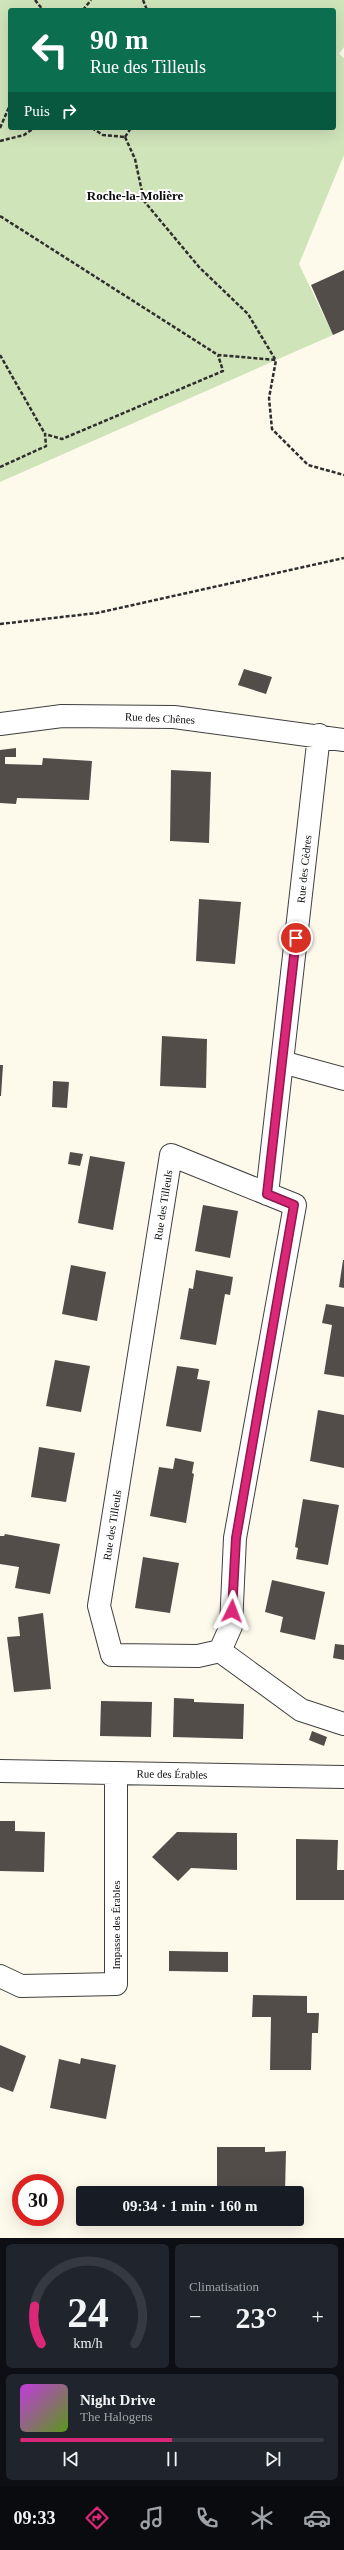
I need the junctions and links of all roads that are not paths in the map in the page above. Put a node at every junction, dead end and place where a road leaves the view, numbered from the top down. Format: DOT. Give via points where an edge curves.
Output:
graph roads {
  1 [pos="0,724"];
  2 [pos="319,735"];
  3 [pos="344,740"];
  4 [pos="282,1062"];
  5 [pos="344,1079"];
  6 [pos="267,1194"];
  7 [pos="220,1651"];
  8 [pos="344,1724"];
  9 [pos="0,1771"];
  10 [pos="116,1773"];
  11 [pos="344,1777"];
  12 [pos="0,1976"];
  1 -- 2 [label="street, Rue des Chênes" via="62,716 174,717"];
  2 -- 3 [label="street, Rue des Chênes"];
  2 -- 4 [label="street, Rue des Cèdres"];
  4 -- 5 [label="street"];
  4 -- 6 [label="street, Rue des Cèdres"];
  6 -- 7 [label="street, Rue des Tilleuls" via="294,1205 236,1538 231,1626"];
  6 -- 7 [label="street, Rue des Tilleuls" via="171,1155 99,1606 112,1655 198,1656"];
  7 -- 8 [label="street" via="301,1710"];
  9 -- 10 [label="street, Rue des Érables"];
  10 -- 11 [label="street, Rue des Érables"];
  10 -- 12 [label="street, Impasse des Érables" via="116,1984 22,1986"];
}
